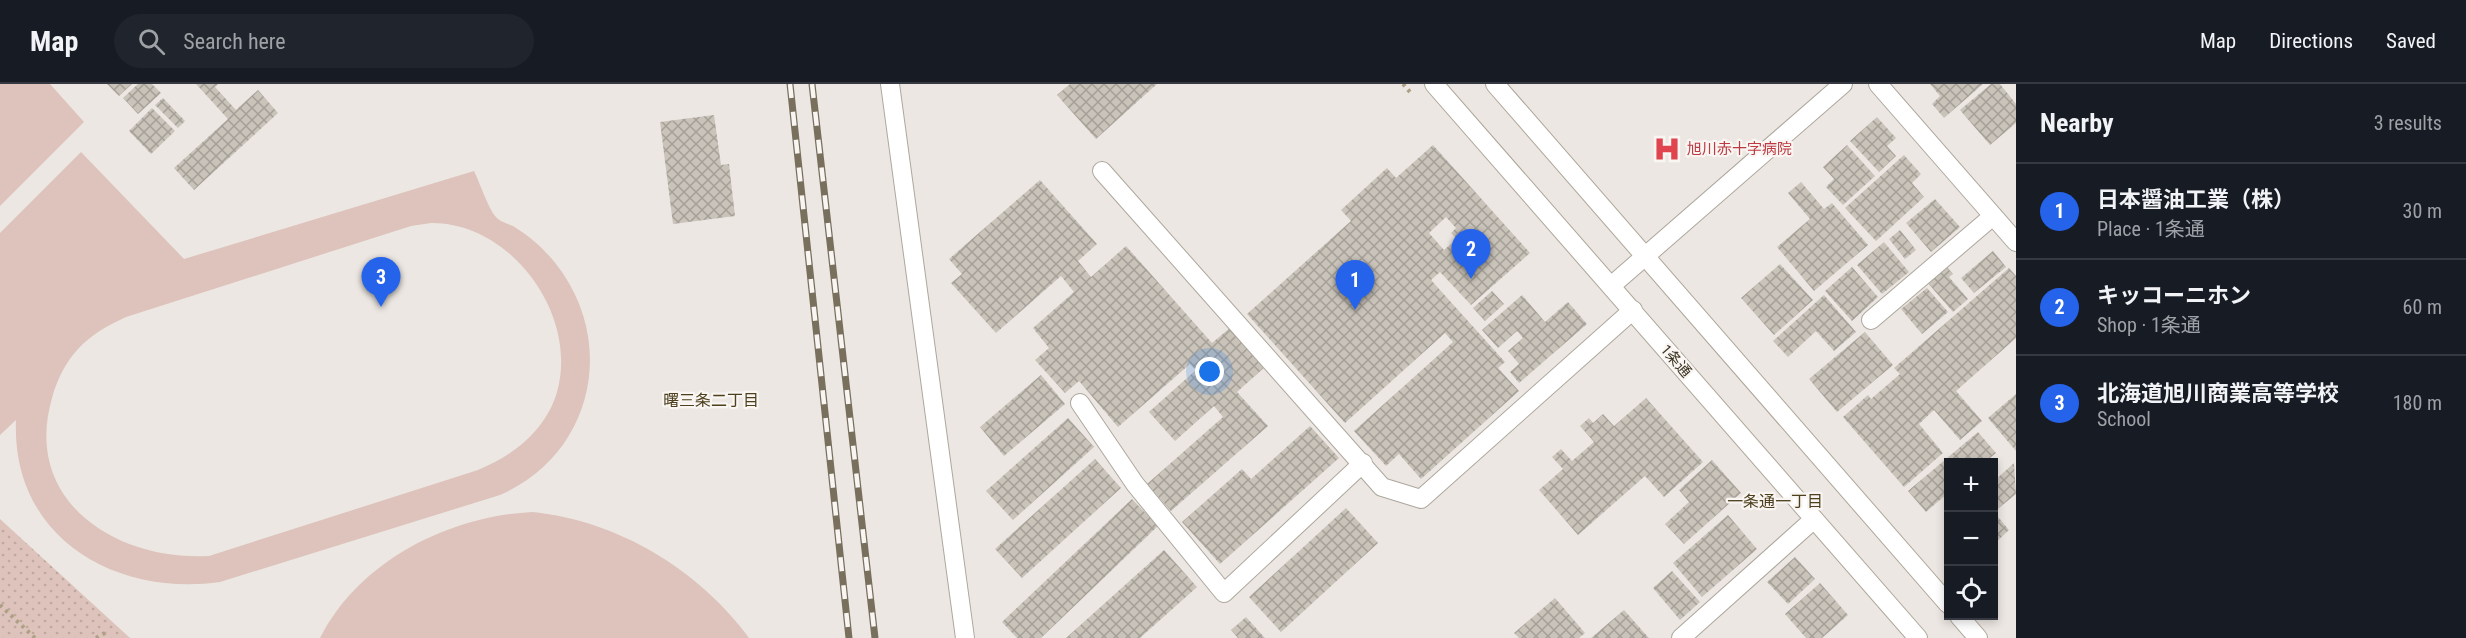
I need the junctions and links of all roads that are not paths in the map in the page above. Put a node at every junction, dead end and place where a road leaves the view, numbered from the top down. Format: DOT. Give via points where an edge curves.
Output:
graph roads {
  1 [pos="890,84"];
  2 [pos="1434,84"];
  3 [pos="1495,84"];
  4 [pos="1843,84"];
  5 [pos="1878,84"];
  6 [pos="1102,171"];
  7 [pos="1993,216"];
  8 [pos="2016,242"];
  9 [pos="1646,255"];
  10 [pos="1611,286"];
  11 [pos="1633,310"];
  12 [pos="1870,320"];
  13 [pos="1080,403"];
  14 [pos="1363,463"];
  15 [pos="1813,520"];
  16 [pos="1944,599"];
  17 [pos="1963,620"];
  18 [pos="965,638"];
  19 [pos="1681,638"];
  20 [pos="1918,638"];
  21 [pos="1978,638"];
  1 -- 18 [label="street"];
  2 -- 10 [label="street, 1条通"];
  3 -- 9 [label="street"];
  4 -- 9 [label="street"];
  5 -- 7 [label="street"];
  6 -- 14 [label="street"];
  7 -- 8 [label="street"];
  7 -- 12 [label="street"];
  9 -- 10 [label="street"];
  9 -- 16 [label="street"];
  10 -- 11 [label="street, 1条通"];
  11 -- 14 [label="street" via="1421,499 1382,487"];
  11 -- 15 [label="street, 1条通"];
  13 -- 14 [label="street" via="1135,484 1224,593"];
  15 -- 19 [label="street"];
  15 -- 20 [label="street, 1条通"];
  17 -- 21 [label="street"];
}
